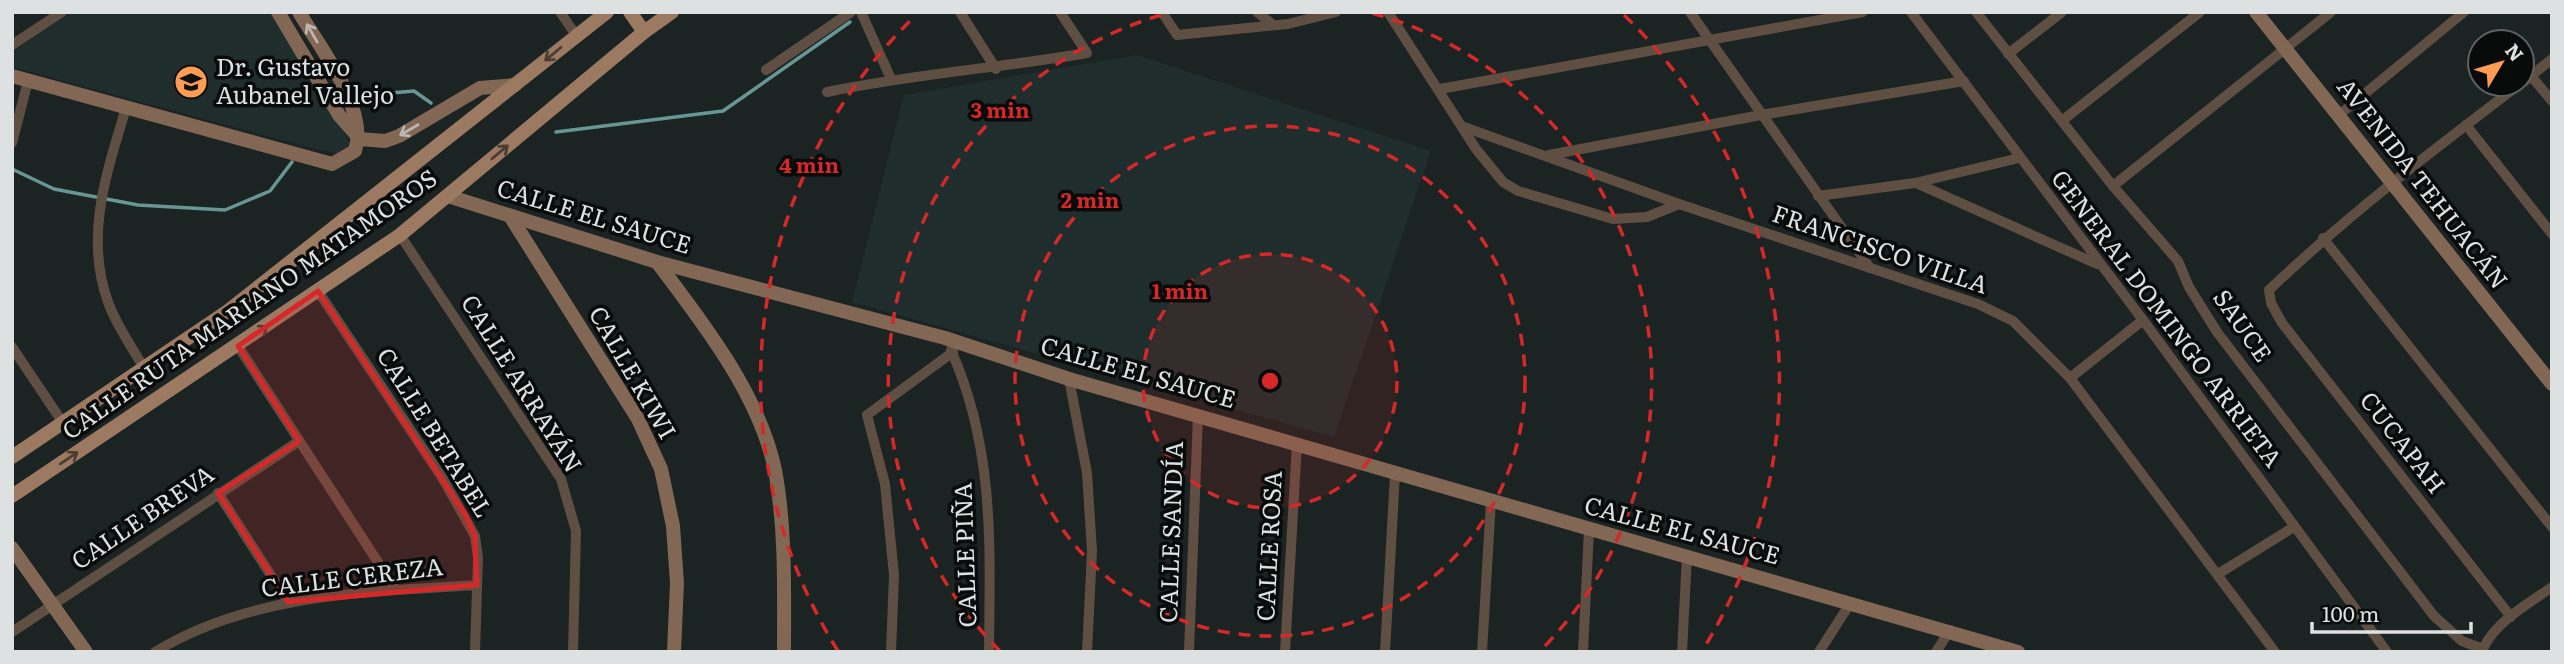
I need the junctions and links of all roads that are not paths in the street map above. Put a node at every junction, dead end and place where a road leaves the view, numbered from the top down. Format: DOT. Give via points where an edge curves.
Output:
graph roads {
  1 [pos="62,12"];
  2 [pos="278,12"];
  3 [pos="299,12"];
  4 [pos="560,12"];
  5 [pos="607,12"];
  6 [pos="630,12"];
  7 [pos="672,12"];
  8 [pos="851,12"];
  9 [pos="861,12"];
  10 [pos="960,12"];
  11 [pos="1060,12"];
  12 [pos="1162,12"];
  13 [pos="1257,12"];
  14 [pos="1336,12"];
  15 [pos="1388,12"];
  16 [pos="1690,12"];
  17 [pos="1863,12"];
  18 [pos="1911,12"];
  19 [pos="1976,12"];
  20 [pos="2062,12"];
  21 [pos="2200,12"];
  22 [pos="2256,12"];
  23 [pos="2332,12"];
  24 [pos="2464,12"];
  25 [pos="1272,24"];
  26 [pos="644,32"];
  27 [pos="576,35"];
  28 [pos="1708,38"];
  29 [pos="12,45"];
  30 [pos="2285,49"];
  31 [pos="2008,54"];
  32 [pos="2552,59"];
  33 [pos="766,69"];
  34 [pos="996,69"];
  35 [pos="2536,73"];
  36 [pos="12,76"];
  37 [pos="891,79"];
  38 [pos="28,81"];
  39 [pos="2536,81"];
  40 [pos="1964,82"];
  41 [pos="514,85"];
  42 [pos="1440,89"];
  43 [pos="827,92"];
  44 [pos="2501,98"];
  45 [pos="2552,101"];
  46 [pos="126,108"];
  47 [pos="1760,115"];
  48 [pos="2339,116"];
  49 [pos="2063,120"];
  50 [pos="2466,125"];
  51 [pos="1464,127"];
  52 [pos="359,139"];
  53 [pos="12,144"];
  54 [pos="1548,155"];
  55 [pos="2019,159"];
  56 [pos="2391,181"];
  57 [pos="1915,183"];
  58 [pos="2113,186"];
  59 [pos="448,196"];
  60 [pos="1818,196"];
  61 [pos="1679,204"];
  62 [pos="510,216"];
  63 [pos="400,234"];
  64 [pos="2552,234"];
  65 [pos="2323,238"];
  66 [pos="657,262"];
  67 [pos="2101,265"];
  68 [pos="1870,268"];
  69 [pos="318,291"];
  70 [pos="2143,320"];
  71 [pos="945,338"];
  72 [pos="238,346"];
  73 [pos="12,347"];
  74 [pos="953,352"];
  75 [pos="144,368"];
  76 [pos="2070,378"];
  77 [pos="1069,379"];
  78 [pos="2552,384"];
  79 [pos="1198,414"];
  80 [pos="63,423"];
  81 [pos="299,441"];
  82 [pos="1297,443"];
  83 [pos="12,457"];
  84 [pos="1395,474"];
  85 [pos="218,493"];
  86 [pos="12,496"];
  87 [pos="1491,501"];
  88 [pos="2294,527"];
  89 [pos="2552,527"];
  90 [pos="1589,530"];
  91 [pos="12,548"];
  92 [pos="1687,555"];
  93 [pos="2218,574"];
  94 [pos="477,586"];
  95 [pos="2552,587"];
  96 [pos="396,590"];
  97 [pos="288,602"];
  98 [pos="1851,602"];
  99 [pos="51,605"];
  100 [pos="2511,617"];
  101 [pos="1950,630"];
  102 [pos="12,632"];
  103 [pos="2483,651"];
  104 [pos="86,652"];
  105 [pos="155,652"];
  106 [pos="475,652"];
  107 [pos="573,652"];
  108 [pos="674,652"];
  109 [pos="784,652"];
  110 [pos="891,652"];
  111 [pos="989,652"];
  112 [pos="1087,652"];
  113 [pos="1188,652"];
  114 [pos="1285,652"];
  115 [pos="1385,652"];
  116 [pos="1482,652"];
  117 [pos="1583,652"];
  118 [pos="1682,652"];
  119 [pos="1819,652"];
  120 [pos="1936,652"];
  121 [pos="2018,652"];
  122 [pos="2275,652"];
  123 [pos="2387,652"];
  1 -- 29 [label="street"];
  2 -- 52 [label="street" via="339,115"];
  52 -- 3 [label="street, one-way" via="354,106"];
  4 -- 27 [label="street"];
  5 -- 27 [label="main road, CALLE RUTA MARIANO MATAMOROS"];
  6 -- 26 [label="main road"];
  7 -- 26 [label="main road, CALLE RUTA MARIANO MATAMOROS"];
  8 -- 33 [label="street"];
  9 -- 37 [label="street"];
  10 -- 34 [label="street"];
  11 -- 34 [label="street" via="1087,53"];
  12 -- 25 [label="street" via="1177,36"];
  13 -- 25 [label="street"];
  14 -- 25 [label="street"];
  15 -- 42 [label="street"];
  16 -- 28 [label="street"];
  17 -- 28 [label="street"];
  18 -- 40 [label="street, GENERAL DOMINGO ARRIETA"];
  19 -- 31 [label="street, SAUCE"];
  20 -- 31 [label="street"];
  21 -- 49 [label="street"];
  22 -- 30 [label="street, AVENIDA TEHUACÁN"];
  23 -- 30 [label="street"];
  24 -- 48 [label="street"];
  59 -- 26 [label="main road, CALLE RUTA MARIANO MATAMOROS, one-way"];
  27 -- 41 [label="main road, CALLE RUTA MARIANO MATAMOROS, one-way"];
  28 -- 42 [label="street"];
  28 -- 47 [label="street"];
  30 -- 48 [label="street, AVENIDA TEHUACÁN"];
  30 -- 58 [label="street"];
  31 -- 49 [label="street, SAUCE"];
  32 -- 35 [label="street"];
  34 -- 37 [label="street"];
  36 -- 38 [label="street"];
  37 -- 43 [label="street"];
  38 -- 46 [label="street"];
  38 -- 53 [label="street"];
  39 -- 45 [label="street"];
  40 -- 47 [label="street"];
  40 -- 55 [label="street, GENERAL DOMINGO ARRIETA"];
  41 -- 52 [label="street, one-way" via="480,88 385,141"];
  41 -- 75 [label="main road, CALLE RUTA MARIANO MATAMOROS" via="229,311"];
  42 -- 51 [label="street"];
  44 -- 50 [label="street"];
  46 -- 52 [label="street" via="332,164 355,151"];
  46 -- 75 [label="street" via="102,188 98,261 108,303"];
  47 -- 54 [label="street"];
  47 -- 60 [label="street"];
  48 -- 56 [label="street, AVENIDA TEHUACÁN"];
  49 -- 58 [label="street, SAUCE"];
  50 -- 56 [label="street"];
  50 -- 64 [label="street"];
  51 -- 54 [label="street, FRANCISCO VILLA"];
  51 -- 61 [label="street" via="1490,170 1518,191 1613,219 1647,217"];
  54 -- 61 [label="street, FRANCISCO VILLA"];
  55 -- 57 [label="street"];
  55 -- 67 [label="street, GENERAL DOMINGO ARRIETA"];
  56 -- 65 [label="street"];
  56 -- 78 [label="street, AVENIDA TEHUACÁN"];
  57 -- 60 [label="street"];
  57 -- 67 [label="street"];
  58 -- 103 [label="street, SAUCE" via="2178,261 2217,332 2434,616 2462,641"];
  59 -- 62 [label="street, CALLE EL SAUCE"];
  59 -- 63 [label="main road, CALLE RUTA MARIANO MATAMOROS"];
  60 -- 68 [label="street"];
  61 -- 68 [label="street, FRANCISCO VILLA"];
  62 -- 66 [label="street, CALLE EL SAUCE"];
  62 -- 108 [label="street, CALLE KIWI" via="638,419 661,469 673,526 677,583"];
  63 -- 69 [label="main road, CALLE RUTA MARIANO MATAMOROS"];
  63 -- 107 [label="street, CALLE ARRAYÁN" via="561,479 576,531"];
  65 -- 89 [label="street"];
  65 -- 100 [label="street, CUCAPAH" via="2269,290 2271,303"];
  66 -- 71 [label="street, CALLE EL SAUCE"];
  66 -- 109 [label="street" via="709,330 743,389 775,469 783,554"];
  67 -- 70 [label="street, GENERAL DOMINGO ARRIETA"];
  68 -- 76 [label="street, FRANCISCO VILLA" via="1978,304 2014,321"];
  72 -- 69 [label="main road, CALLE RUTA MARIANO MATAMOROS, one-way"];
  69 -- 94 [label="street, CALLE BETABEL" via="465,514 475,536"];
  70 -- 76 [label="street"];
  70 -- 88 [label="street, GENERAL DOMINGO ARRIETA"];
  71 -- 74 [label="street, CALLE PIÑA"];
  71 -- 77 [label="street, CALLE EL SAUCE"];
  72 -- 81 [label="street"];
  86 -- 72 [label="main road, CALLE RUTA MARIANO MATAMOROS, one-way"];
  73 -- 80 [label="street"];
  74 -- 110 [label="street" via="867,415 886,484 894,575"];
  74 -- 111 [label="street, CALLE PIÑA" via="979,432 990,511"];
  75 -- 80 [label="main road, CALLE RUTA MARIANO MATAMOROS"];
  76 -- 93 [label="street, FRANCISCO VILLA"];
  77 -- 79 [label="street, CALLE EL SAUCE"];
  77 -- 112 [label="street" via="1087,473 1091,538"];
  79 -- 82 [label="street, CALLE EL SAUCE"];
  79 -- 113 [label="street, CALLE SANDÍA"];
  80 -- 83 [label="main road, CALLE RUTA MARIANO MATAMOROS"];
  81 -- 85 [label="street, CALLE BREVA"];
  81 -- 96 [label="street"];
  82 -- 84 [label="street, CALLE EL SAUCE"];
  82 -- 114 [label="street, CALLE ROSA"];
  84 -- 87 [label="street, CALLE EL SAUCE"];
  84 -- 115 [label="street"];
  85 -- 97 [label="street"];
  85 -- 99 [label="street, CALLE BREVA"];
  87 -- 90 [label="street, CALLE EL SAUCE"];
  87 -- 116 [label="street"];
  88 -- 93 [label="street"];
  88 -- 123 [label="street, GENERAL DOMINGO ARRIETA"];
  90 -- 92 [label="street, CALLE EL SAUCE"];
  90 -- 117 [label="street"];
  91 -- 99 [label="street"];
  92 -- 98 [label="street, CALLE EL SAUCE"];
  92 -- 118 [label="street"];
  93 -- 122 [label="street, FRANCISCO VILLA"];
  94 -- 96 [label="street, CALLE CEREZA"];
  94 -- 106 [label="street, CALLE BETABEL"];
  95 -- 100 [label="street"];
  96 -- 97 [label="street, CALLE CEREZA"];
  97 -- 105 [label="street, CALLE CEREZA" via="203,627"];
  98 -- 101 [label="street, CALLE EL SAUCE"];
  98 -- 119 [label="street"];
  99 -- 102 [label="street, CALLE BREVA"];
  99 -- 104 [label="street"];
  100 -- 103 [label="street" via="2488,638"];
  101 -- 120 [label="street"];
  101 -- 121 [label="street, CALLE EL SAUCE"];
}
